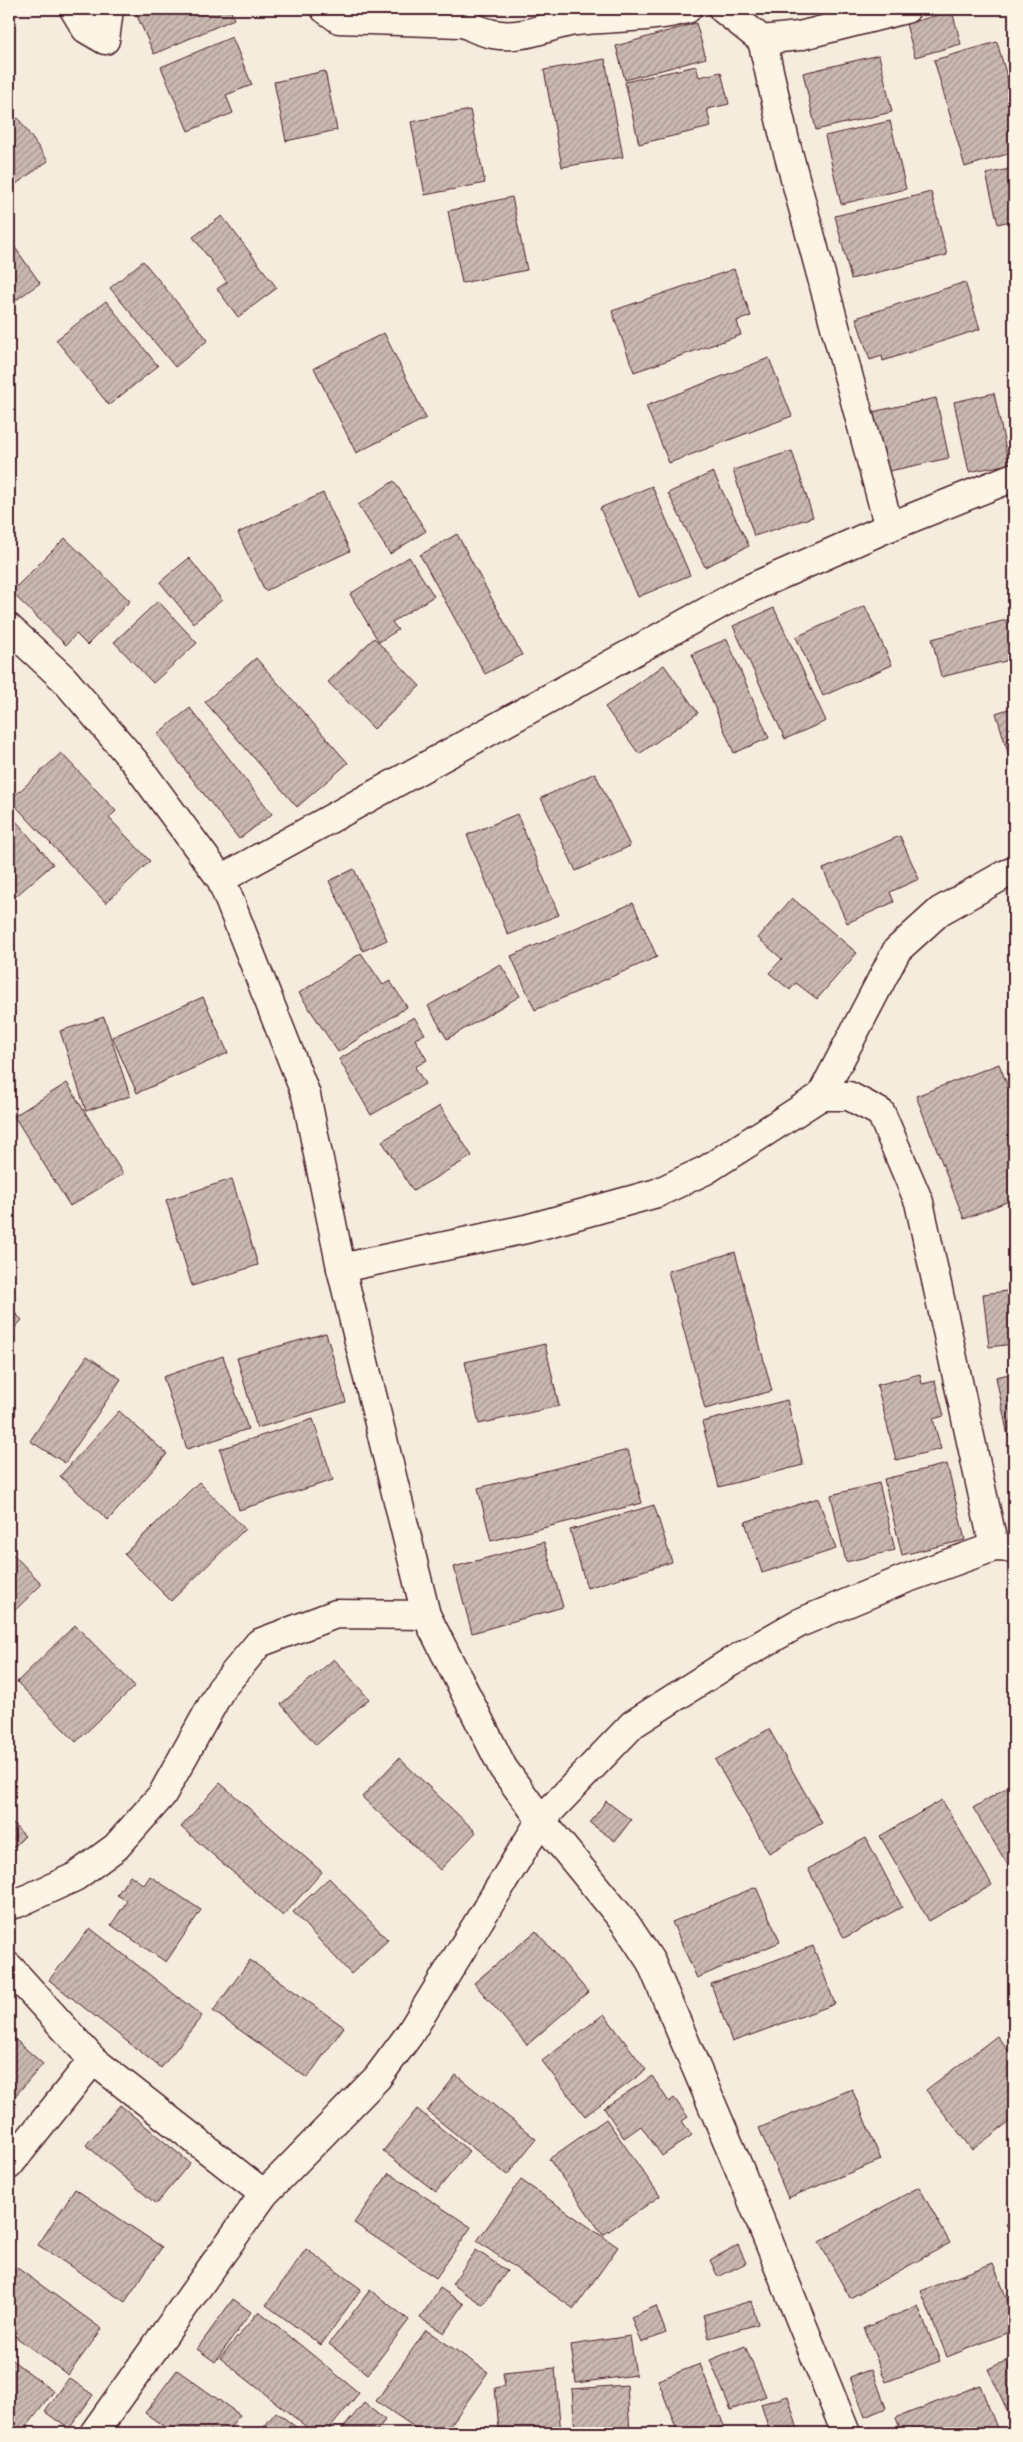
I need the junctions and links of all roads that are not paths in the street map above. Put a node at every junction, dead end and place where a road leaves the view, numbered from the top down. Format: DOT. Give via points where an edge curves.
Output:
graph roads {
  1 [pos="74,9"];
  2 [pos="109,9"];
  3 [pos="686,9"];
  4 [pos="723,9"];
  5 [pos="906,9"];
  6 [pos="336,12"];
  7 [pos="454,16"];
  8 [pos="762,40"];
  9 [pos="1014,477"];
  10 [pos="889,527"];
  11 [pos="9,628"];
  12 [pos="1014,871"];
  13 [pos="221,879"];
  14 [pos="821,1096"];
  15 [pos="341,1268"];
  16 [pos="1004,1547"];
  17 [pos="426,1616"];
  18 [pos="540,1820"];
  19 [pos="9,1905"];
  20 [pos="9,1966"];
  21 [pos="93,2060"];
  22 [pos="9,2165"];
  23 [pos="264,2194"];
  24 [pos="94,2433"];
  25 [pos="846,2433"];
  1 -- 2 [label="street" via="86,28 105,40"];
  3 -- 7 [label="street" via="662,16 574,22 523,35 494,34"];
  4 -- 8 [label="street"];
  5 -- 8 [label="street" via="799,36"];
  6 -- 7 [label="street"];
  8 -- 10 [label="street" via="785,142"];
  9 -- 10 [label="street"];
  10 -- 13 [label="street" via="744,591"];
  11 -- 13 [label="street" via="64,679 134,760"];
  12 -- 14 [label="street" via="940,911 897,950"];
  13 -- 15 [label="street" via="306,1095"];
  14 -- 15 [label="street" via="706,1170 656,1193 526,1229"];
  14 -- 16 [label="street" via="849,1096 881,1113 919,1202"];
  15 -- 17 [label="street"];
  16 -- 18 [label="street" via="905,1579 799,1623 724,1666 633,1724"];
  17 -- 18 [label="street" via="503,1768"];
  17 -- 19 [label="street" via="336,1614 259,1643 221,1689 162,1795 116,1847 75,1877"];
  18 -- 23 [label="street" via="409,2035 378,2078"];
  18 -- 25 [label="street" via="626,1924 651,1962"];
  20 -- 21 [label="street"];
  21 -- 22 [label="street"];
  21 -- 23 [label="street"];
  23 -- 24 [label="street"];
}
